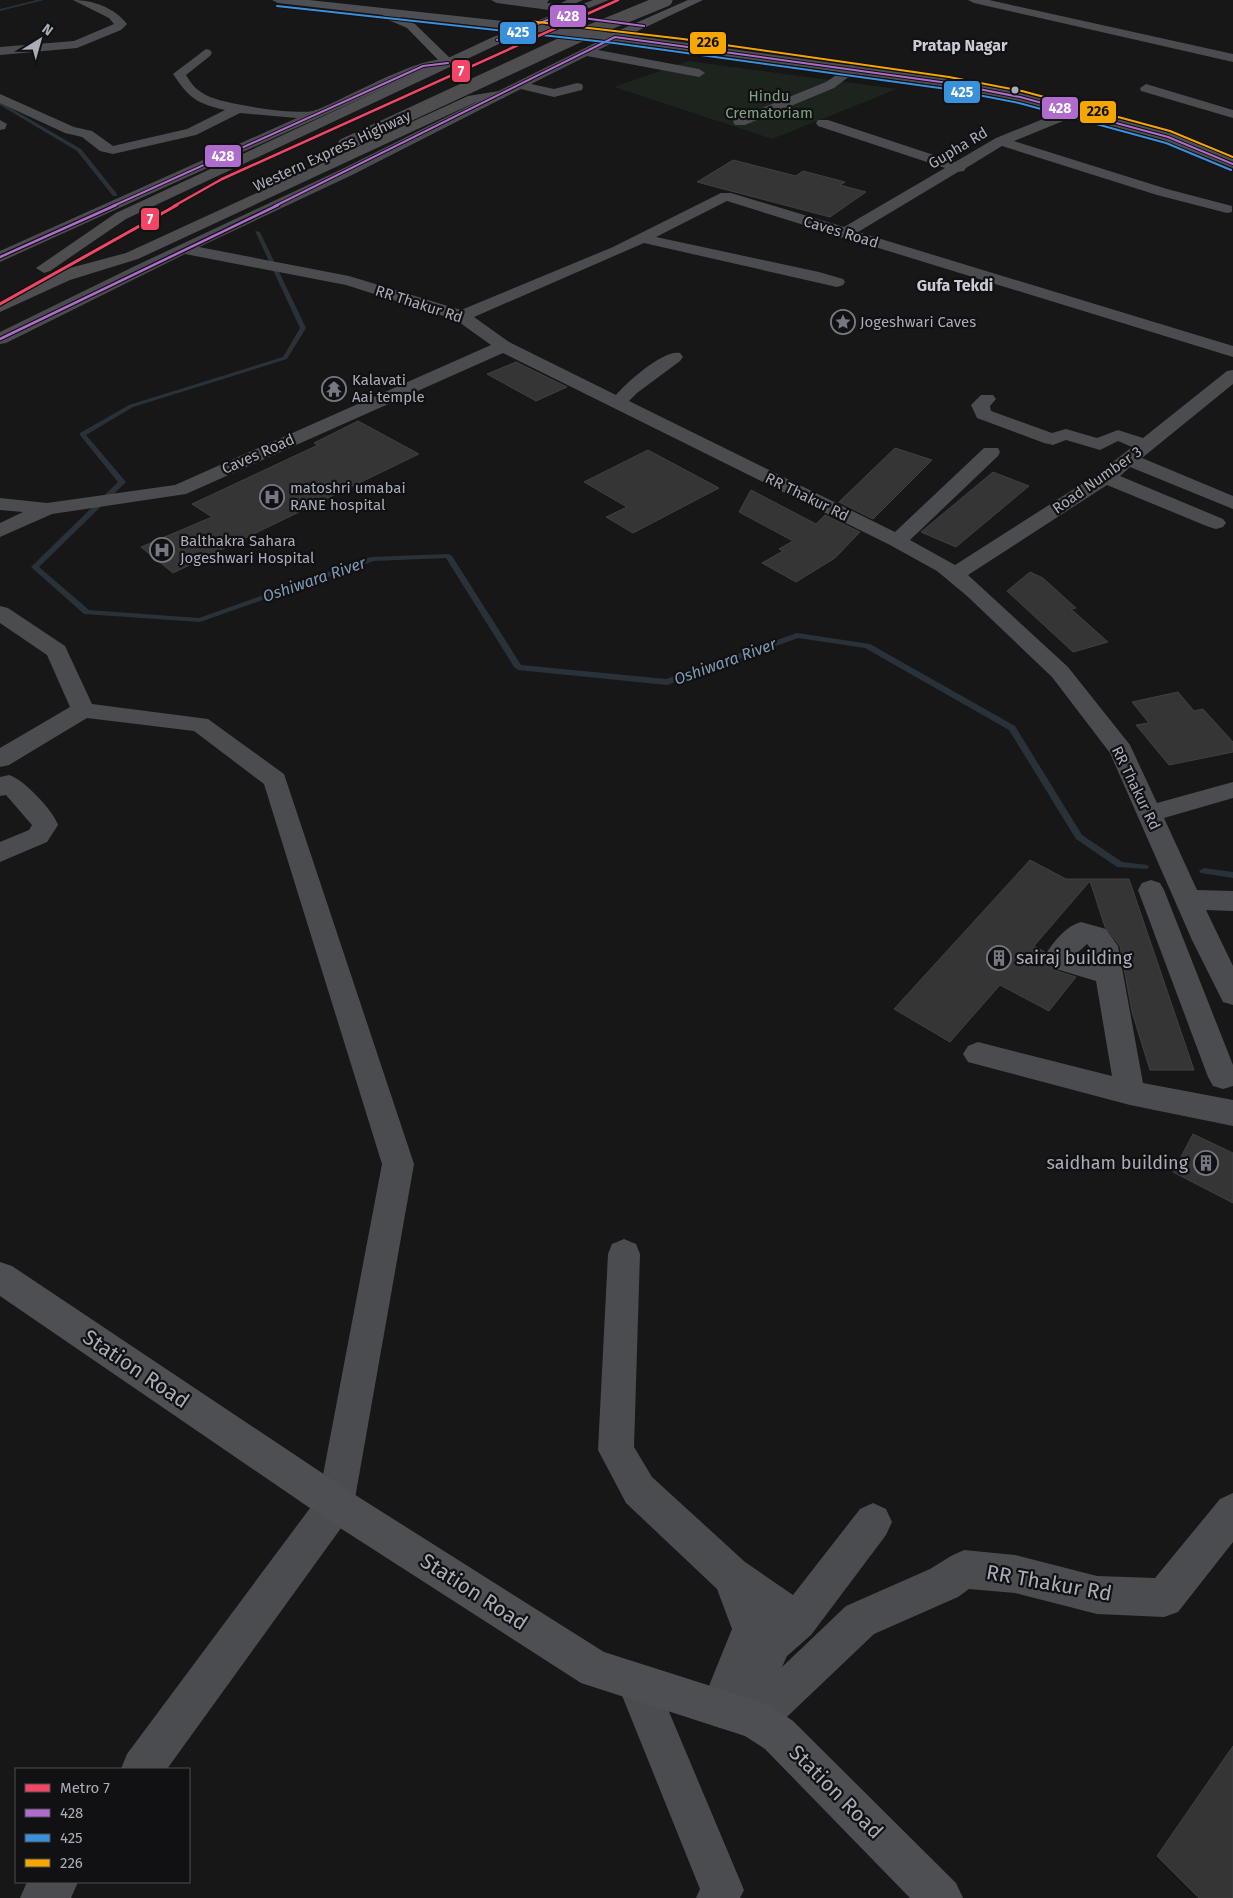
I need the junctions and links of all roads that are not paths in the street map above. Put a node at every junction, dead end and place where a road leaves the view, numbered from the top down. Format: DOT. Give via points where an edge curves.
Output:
graph roads {
  1 [pos="79,0"];
  2 [pos="278,0"];
  3 [pos="498,0"];
  4 [pos="603,0"];
  5 [pos="633,0"];
  6 [pos="666,0"];
  7 [pos="697,0"];
  8 [pos="974,0"];
  9 [pos="538,2"];
  10 [pos="486,4"];
  11 [pos="574,5"];
  12 [pos="372,10"];
  13 [pos="558,11"];
  14 [pos="638,26"];
  15 [pos="528,27"];
  16 [pos="615,37"];
  17 [pos="0,51"];
  18 [pos="586,52"];
  19 [pos="206,53"];
  20 [pos="1233,58"];
  21 [pos="448,63"];
  22 [pos="851,69"];
  23 [pos="699,73"];
  24 [pos="411,75"];
  25 [pos="519,85"];
  26 [pos="386,87"];
  27 [pos="577,87"];
  28 [pos="1146,88"];
  29 [pos="499,95"];
  30 [pos="0,98"];
  31 [pos="1095,103"];
  32 [pos="238,109"];
  33 [pos="1077,112"];
  34 [pos="1233,114"];
  35 [pos="310,115"];
  36 [pos="740,122"];
  37 [pos="823,123"];
  38 [pos="1001,141"];
  39 [pos="1233,146"];
  40 [pos="1233,164"];
  41 [pos="959,168"];
  42 [pos="1227,209"];
  43 [pos="843,234"];
  44 [pos="643,238"];
  45 [pos="183,249"];
  46 [pos="0,257"];
  47 [pos="44,268"];
  48 [pos="66,276"];
  49 [pos="837,282"];
  50 [pos="0,287"];
  51 [pos="0,307"];
  52 [pos="462,316"];
  53 [pos="0,339"];
  54 [pos="503,346"];
  55 [pos="1233,352"];
  56 [pos="674,357"];
  57 [pos="1228,384"];
  58 [pos="987,399"];
  59 [pos="618,403"];
  60 [pos="1146,446"];
  61 [pos="992,452"];
  62 [pos="1130,460"];
  63 [pos="1106,477"];
  64 [pos="1233,503"];
  65 [pos="0,504"];
  66 [pos="47,509"];
  67 [pos="1216,523"];
  68 [pos="0,531"];
  69 [pos="897,541"];
  70 [pos="954,575"];
  71 [pos="0,613"];
  72 [pos="83,710"];
  73 [pos="0,759"];
  74 [pos="3,782"];
  75 [pos="1233,790"];
  76 [pos="1149,814"];
  77 [pos="0,853"];
  78 [pos="1151,890"];
  79 [pos="1188,900"];
  80 [pos="1233,901"];
  81 [pos="1220,968"];
  82 [pos="1182,969"];
  83 [pos="1109,974"];
  84 [pos="1233,994"];
  85 [pos="978,1054"];
  86 [pos="1224,1077"];
  87 [pos="1130,1093"];
  88 [pos="1233,1113"];
  89 [pos="624,1254"];
  90 [pos="0,1278"];
  91 [pos="336,1504"];
  92 [pos="1233,1512"];
  93 [pos="873,1522"];
  94 [pos="731,1576"];
  95 [pos="797,1620"];
  96 [pos="637,1683"];
  97 [pos="738,1714"];
  98 [pos="143,1768"];
  99 [pos="55,1883"];
  100 [pos="42,1898"];
  101 [pos="718,1898"];
  102 [pos="941,1898"];
  1 -- 17 [label="street" via="113,16 121,24 77,44"];
  2 -- 12 [label="main road"];
  3 -- 9 [label="street"];
  4 -- 11 [label="highway"];
  5 -- 47 [label="highway, Western Express Highway"];
  6 -- 48 [label="highway, Western Express Highway, bridge" via="583,34"];
  7 -- 14 [label="main road"];
  8 -- 20 [label="street"];
  9 -- 13 [label="street"];
  10 -- 13 [label="main road"];
  11 -- 13 [label="highway"];
  12 -- 15 [label="main road"];
  12 -- 21 [label="main road" via="411,26"];
  13 -- 14 [label="main road"];
  13 -- 15 [label="highway"];
  14 -- 16 [label="main road"];
  14 -- 31 [label="main road" via="930,68"];
  15 -- 16 [label="main road"];
  15 -- 21 [label="highway"];
  16 -- 18 [label="street"];
  16 -- 22 [label="main road"];
  18 -- 23 [label="street"];
  18 -- 25 [label="street"];
  19 -- 32 [label="street" via="179,74 190,91 214,103"];
  21 -- 24 [label="highway"];
  22 -- 33 [label="main road" via="948,83"];
  22 -- 36 [label="street" via="830,85"];
  24 -- 26 [label="street"];
  25 -- 27 [label="street" via="554,93"];
  25 -- 29 [label="street"];
  26 -- 35 [label="street"];
  26 -- 47 [label="highway" via="122,216"];
  28 -- 34 [label="street"];
  29 -- 45 [label="street" via="347,172"];
  29 -- 48 [label="highway" via="473,99 132,256"];
  30 -- 32 [label="street" via="70,130 87,134 105,148 114,150 191,132"];
  31 -- 33 [label="street, Gupha Rd"];
  31 -- 39 [label="main road"];
  32 -- 35 [label="street"];
  33 -- 38 [label="street, Gupha Rd"];
  33 -- 40 [label="main road" via="1168,137"];
  35 -- 46 [label="street"];
  37 -- 41 [label="street"];
  38 -- 41 [label="street, Gupha Rd"];
  38 -- 42 [label="street"];
  41 -- 43 [label="street, Gupha Rd"];
  43 -- 44 [label="street, Caves Road" via="726,196"];
  43 -- 55 [label="street, Caves Road"];
  44 -- 49 [label="street"];
  44 -- 52 [label="street, Caves Road"];
  45 -- 52 [label="street, RR Thakur Rd" via="311,272"];
  45 -- 53 [label="street"];
  47 -- 50 [label="highway, Western Express Highway"];
  48 -- 51 [label="highway, Western Express Highway"];
  52 -- 54 [label="street, RR Thakur Rd"];
  54 -- 59 [label="street, RR Thakur Rd"];
  54 -- 66 [label="street, Caves Road" via="179,490"];
  56 -- 59 [label="street" via="631,389"];
  57 -- 60 [label="street, Road Number 3"];
  58 -- 60 [label="street" via="980,405 983,414 1051,439 1069,435 1100,444 1113,434"];
  59 -- 69 [label="street, RR Thakur Rd"];
  60 -- 62 [label="street, Road Number 3"];
  61 -- 69 [label="street"];
  62 -- 63 [label="street, Road Number 3"];
  62 -- 64 [label="street"];
  63 -- 67 [label="street"];
  63 -- 70 [label="street, Road Number 3"];
  65 -- 66 [label="street, Caves Road"];
  66 -- 68 [label="street"];
  69 -- 70 [label="street, RR Thakur Rd"];
  70 -- 76 [label="street, RR Thakur Rd" via="1060,672 1121,751"];
  71 -- 72 [label="street" via="57,651"];
  72 -- 73 [label="street"];
  72 -- 91 [label="street" via="200,724 275,780 398,1164"];
  74 -- 77 [label="street" via="45,825 38,836"];
  75 -- 76 [label="street"];
  76 -- 79 [label="street, RR Thakur Rd"];
  78 -- 82 [label="street"];
  79 -- 80 [label="street"];
  79 -- 81 [label="street, RR Thakur Rd"];
  81 -- 82 [label="street"];
  81 -- 84 [label="street, RR Thakur Rd"];
  82 -- 86 [label="street"];
  83 -- 87 [label="street"];
  85 -- 87 [label="street"];
  87 -- 88 [label="street"];
  89 -- 94 [label="street" via="616,1450 639,1490"];
  90 -- 91 [label="main road, Station Road"];
  91 -- 96 [label="main road, Station Road" via="595,1669"];
  91 -- 98 [label="street"];
  92 -- 97 [label="street, RR Thakur Rd" via="1164,1598 1097,1595 1014,1574 964,1569 944,1583 860,1620"];
  93 -- 95 [label="street"];
  94 -- 95 [label="street"];
  94 -- 97 [label="street" via="752,1629"];
  95 -- 97 [label="street" via="773,1642"];
  96 -- 97 [label="main road, Station Road"];
  96 -- 101 [label="street" via="722,1890"];
  97 -- 102 [label="main road, Station Road" via="779,1735"];
  99 -- 100 [label="street"];
}
